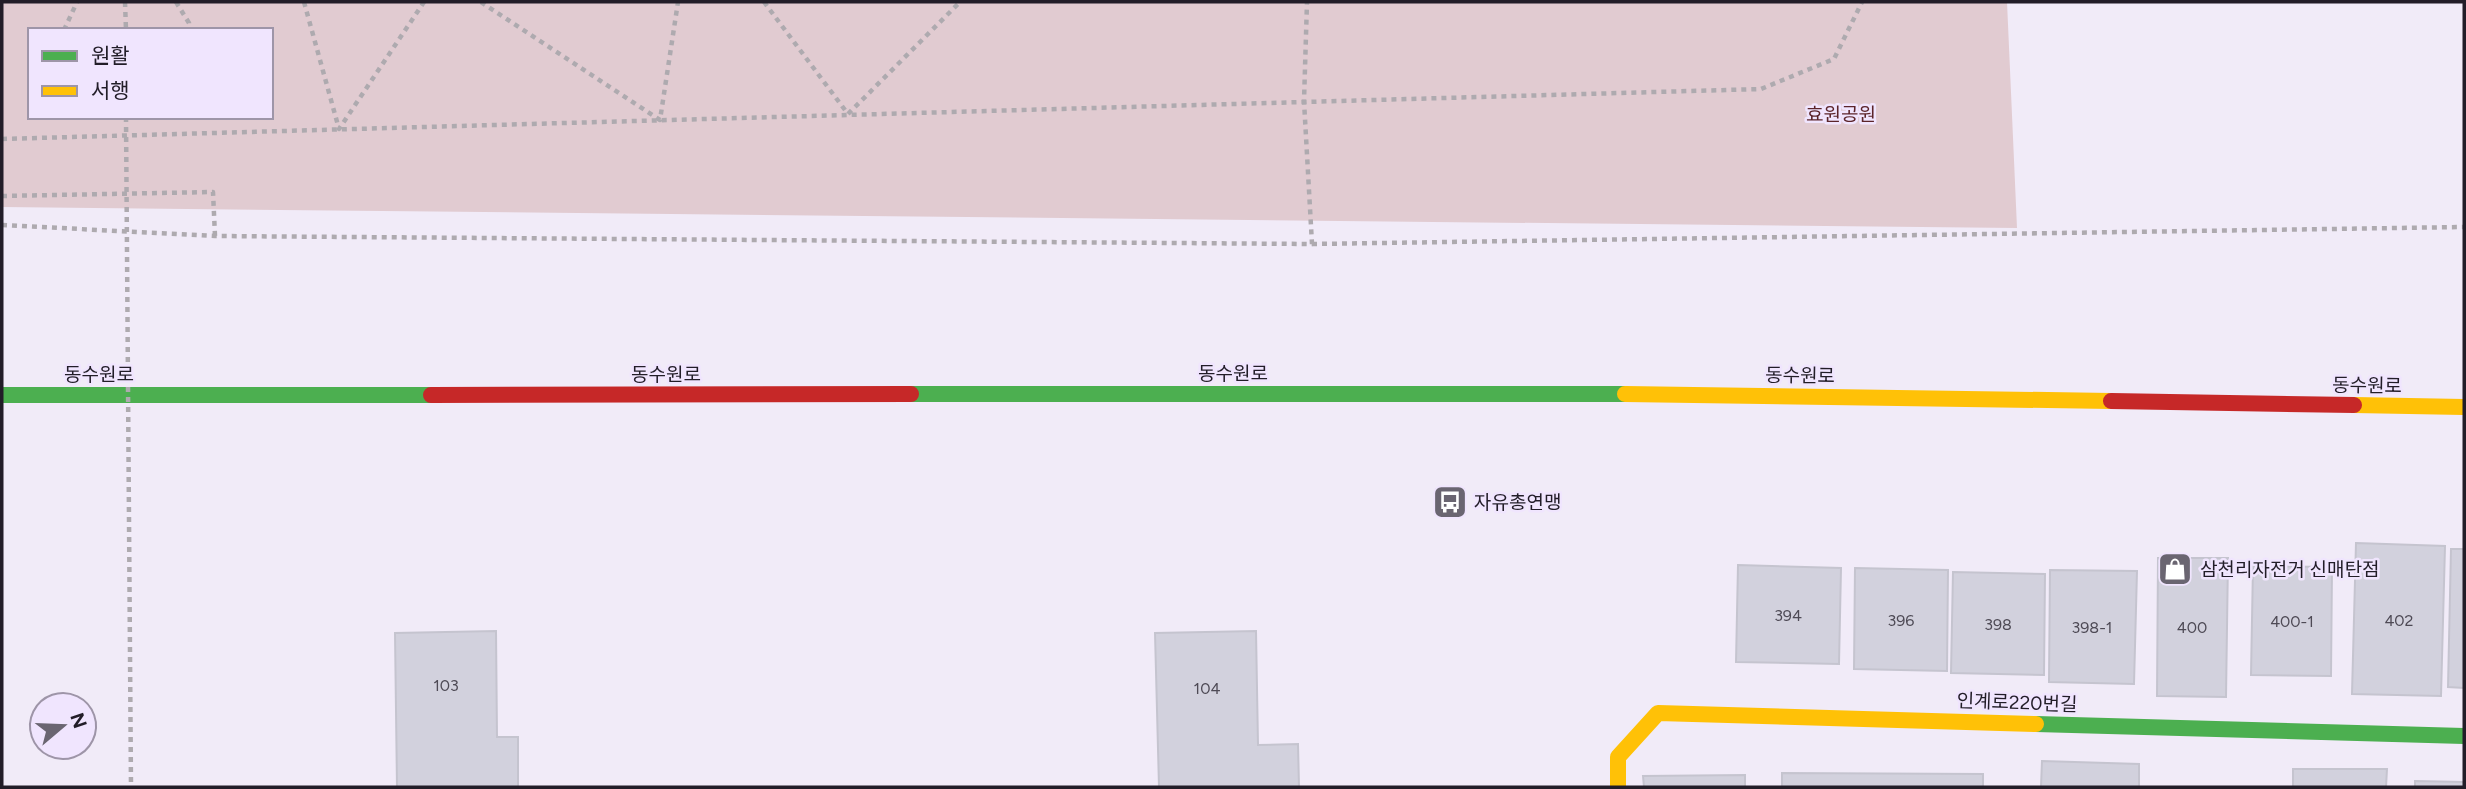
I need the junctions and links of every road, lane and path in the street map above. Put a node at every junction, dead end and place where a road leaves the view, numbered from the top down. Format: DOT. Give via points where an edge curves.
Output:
graph roads {
  1 [pos="77,2"];
  2 [pos="125,2"];
  3 [pos="176,2"];
  4 [pos="304,2"];
  5 [pos="424,2"];
  6 [pos="481,2"];
  7 [pos="678,2"];
  8 [pos="764,2"];
  9 [pos="960,2"];
  10 [pos="1307,2"];
  11 [pos="1862,2"];
  12 [pos="65,28"];
  13 [pos="126,28"];
  14 [pos="188,28"];
  15 [pos="1304,102"];
  16 [pos="848,114"];
  17 [pos="126,119"];
  18 [pos="660,120"];
  19 [pos="339,129"];
  20 [pos="2,139"];
  21 [pos="2,196"];
  22 [pos="2,225"];
  23 [pos="2464,227"];
  24 [pos="215,236"];
  25 [pos="1312,244"];
  26 [pos="2,395"];
  27 [pos="2464,407"];
  28 [pos="2464,736"];
  29 [pos="131,787"];
  30 [pos="1618,787"];
  1 -- 12 [label="path"];
  2 -- 13 [label="path"];
  3 -- 14 [label="path"];
  4 -- 19 [label="path"];
  5 -- 19 [label="path"];
  6 -- 18 [label="path"];
  7 -- 18 [label="path"];
  8 -- 16 [label="path"];
  9 -- 16 [label="path"];
  10 -- 15 [label="path"];
  11 -- 15 [label="path" via="1834,59 1761,89"];
  15 -- 16 [label="path"];
  15 -- 25 [label="path"];
  16 -- 18 [label="path"];
  17 -- 29 [label="path, bridge"];
  18 -- 19 [label="path"];
  19 -- 20 [label="path"];
  21 -- 24 [label="path" via="213,192"];
  22 -- 24 [label="path"];
  23 -- 25 [label="path"];
  24 -- 25 [label="path"];
  26 -- 27 [label="main road, 동수원로" via="1645,394"];
  28 -- 30 [label="main road, 인계로220번길" via="1658,713 1618,757"];
}
